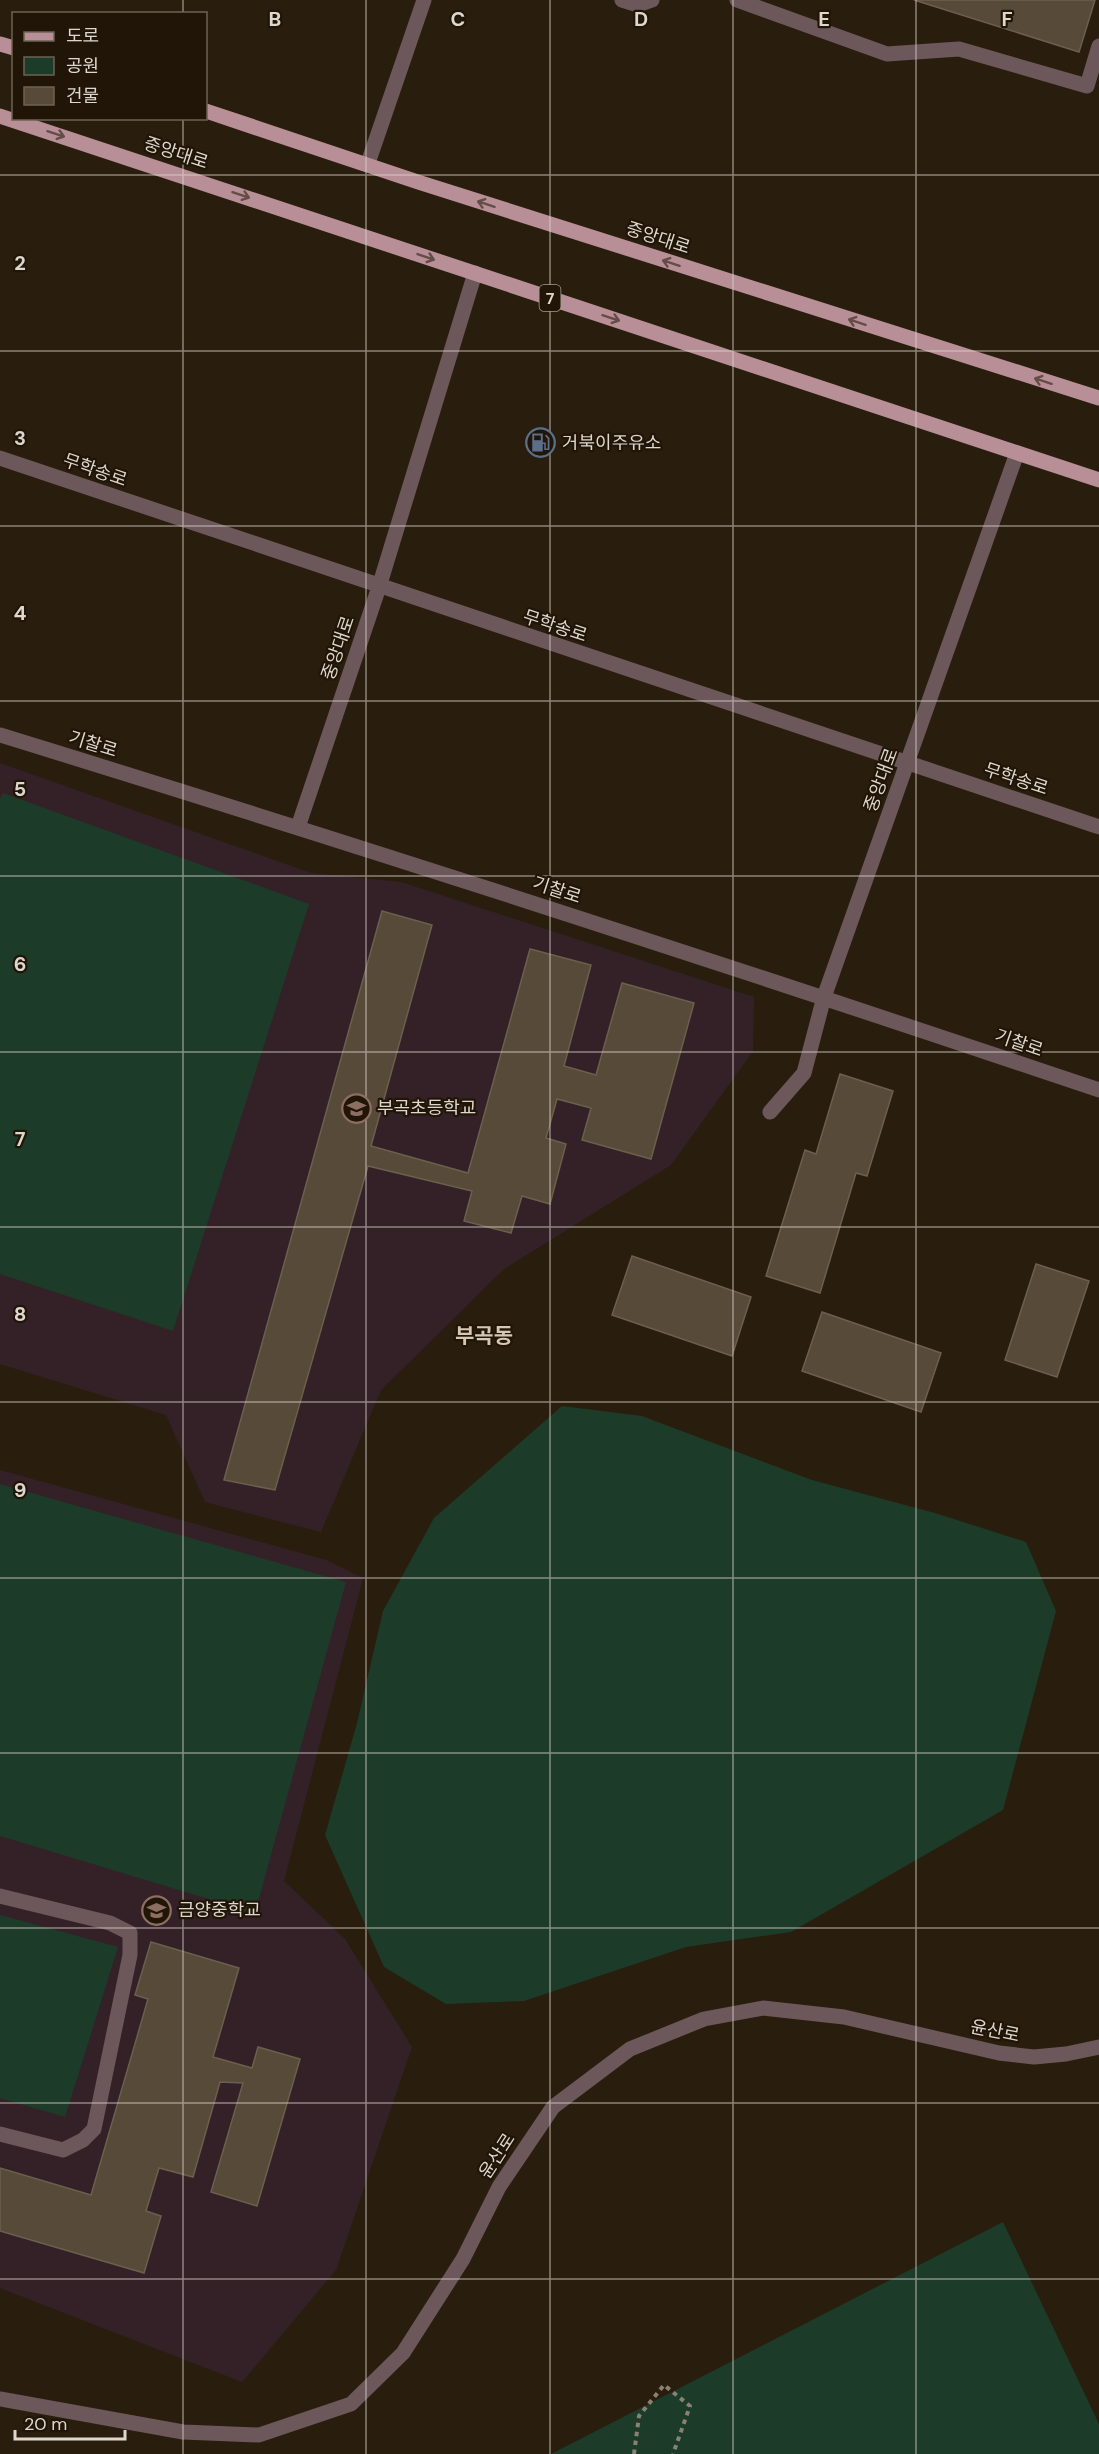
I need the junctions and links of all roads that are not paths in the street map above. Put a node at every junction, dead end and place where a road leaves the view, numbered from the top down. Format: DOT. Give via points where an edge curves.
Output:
graph roads {
  1 [pos="424,0"];
  2 [pos="622,0"];
  3 [pos="652,0"];
  4 [pos="737,0"];
  5 [pos="1099,46"];
  6 [pos="207,111"];
  7 [pos="12,120"];
  8 [pos="368,163"];
  9 [pos="475,273"];
  10 [pos="1099,398"];
  11 [pos="1017,453"];
  12 [pos="0,458"];
  13 [pos="1099,480"];
  14 [pos="379,587"];
  15 [pos="0,735"];
  16 [pos="908,764"];
  17 [pos="298,827"];
  18 [pos="1099,827"];
  19 [pos="824,997"];
  20 [pos="1099,1090"];
  21 [pos="770,1112"];
  22 [pos="0,1896"];
  23 [pos="1099,2047"];
  24 [pos="0,2134"];
  25 [pos="0,2399"];
  1 -- 8 [label="street"];
  2 -- 3 [label="street" via="638,5"];
  4 -- 5 [label="street" via="887,54 959,49 1087,86"];
  6 -- 8 [label="main road, 중앙대로"];
  7 -- 9 [label="main road, 중앙대로 / 7, one-way"];
  10 -- 8 [label="main road, 중앙대로, one-way"];
  9 -- 11 [label="main road, 중앙대로 / 7, one-way"];
  9 -- 14 [label="street, 중앙대로"];
  11 -- 13 [label="main road, 중앙대로 / 7"];
  11 -- 16 [label="street, 중앙대로"];
  12 -- 14 [label="street, 무학송로"];
  14 -- 16 [label="street, 무학송로"];
  14 -- 17 [label="street, 중앙대로"];
  15 -- 17 [label="street, 기찰로"];
  16 -- 18 [label="street, 무학송로"];
  16 -- 19 [label="street, 중앙대로"];
  17 -- 19 [label="street, 기찰로"];
  19 -- 20 [label="street, 기찰로"];
  19 -- 21 [label="street, 중앙대로" via="804,1073"];
  22 -- 24 [label="street" via="110,1923 130,1934 130,1955 94,2129 63,2150"];
  23 -- 25 [label="street, 윤산로" via="1035,2057 999,2053 844,2017 763,2008 704,2019 630,2049 553,2107 499,2187 463,2259 403,2353 351,2404 259,2435 183,2432"];
}
